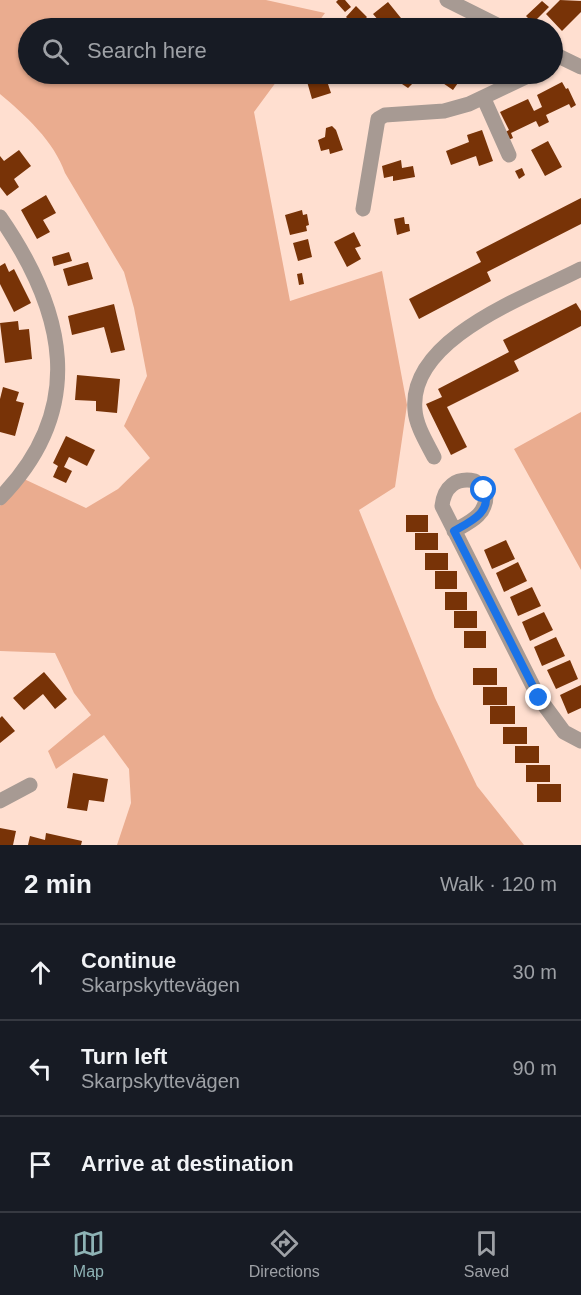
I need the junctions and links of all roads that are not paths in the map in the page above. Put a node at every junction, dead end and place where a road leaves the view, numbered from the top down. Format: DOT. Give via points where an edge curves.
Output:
graph roads {
  1 [pos="447,0"];
  2 [pos="483,18"];
  3 [pos="563,61"];
  4 [pos="581,67"];
  5 [pos="513,84"];
  6 [pos="484,99"];
  7 [pos="509,155"];
  8 [pos="363,209"];
  9 [pos="0,217"];
  10 [pos="581,269"];
  11 [pos="434,457"];
  12 [pos="0,498"];
  13 [pos="454,531"];
  14 [pos="581,741"];
  15 [pos="30,785"];
  16 [pos="0,801"];
  1 -- 2 [label="street"];
  3 -- 4 [label="street"];
  5 -- 6 [label="street"];
  6 -- 7 [label="street"];
  6 -- 8 [label="street" via="444,111 378,119"];
  9 -- 12 [label="street" via="25,254 44,293 56,336 58,365 54,399 35,453"];
  10 -- 11 [label="street" via="463,330 433,356 420,378 415,410"];
  13 -- 14 [label="street" via="539,698 564,732"];
  15 -- 16 [label="street"];
}
